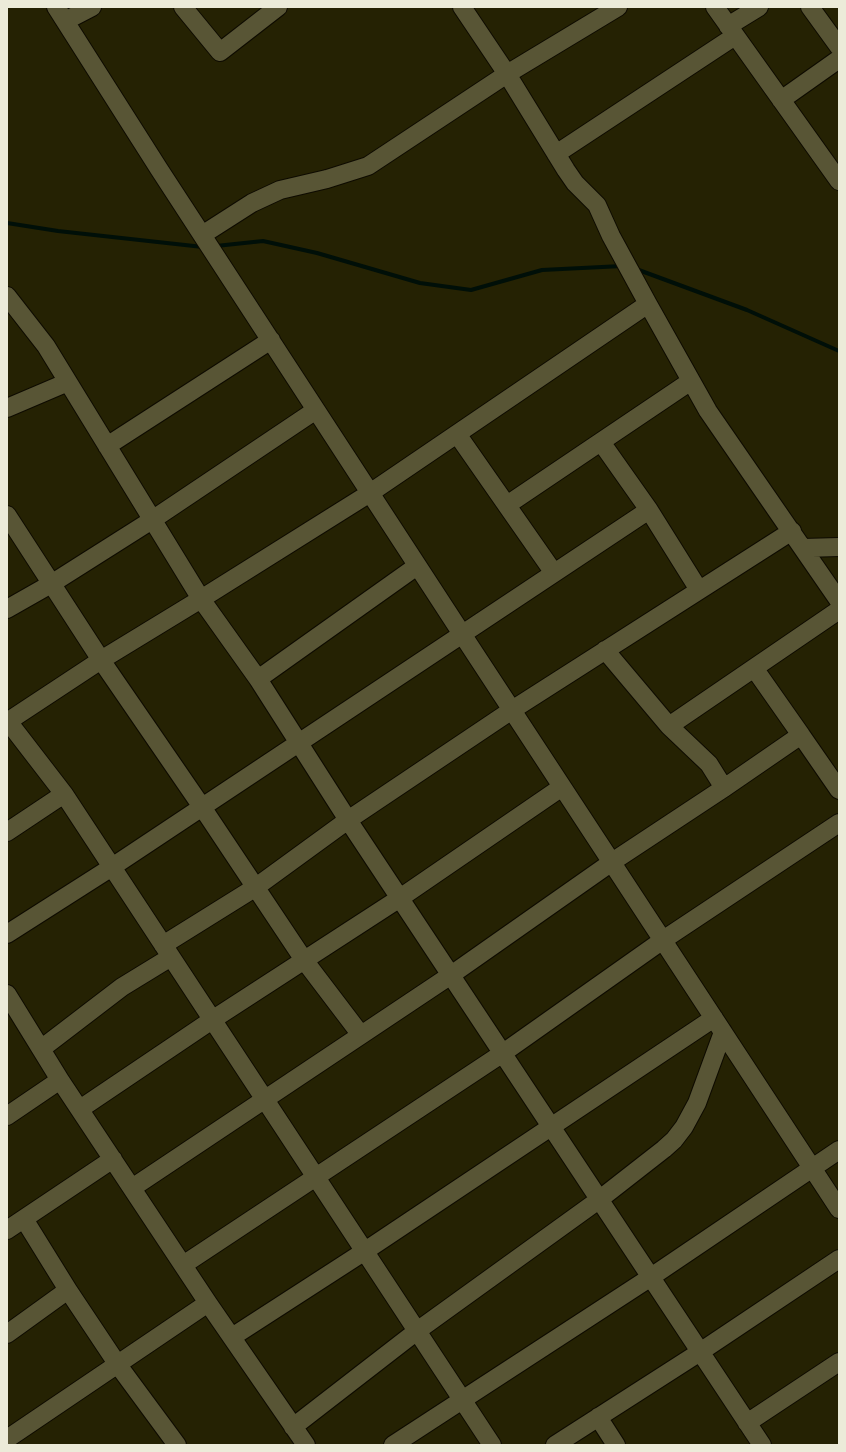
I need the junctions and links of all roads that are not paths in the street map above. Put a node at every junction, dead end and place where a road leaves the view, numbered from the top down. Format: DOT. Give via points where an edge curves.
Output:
graph roads {
  1 [pos="92,7"];
  2 [pos="183,7"];
  3 [pos="278,7"];
  4 [pos="462,7"];
  5 [pos="618,7"];
  6 [pos="715,7"];
  7 [pos="759,7"];
  8 [pos="810,7"];
  9 [pos="60,14"];
  10 [pos="732,31"];
  11 [pos="839,47"];
  12 [pos="839,59"];
  13 [pos="507,74"];
  14 [pos="781,100"];
  15 [pos="556,154"];
  16 [pos="837,174"];
  17 [pos="202,235"];
  18 [pos="7,296"];
  19 [pos="648,304"];
  20 [pos="271,340"];
  21 [pos="691,381"];
  22 [pos="68,382"];
  23 [pos="7,408"];
  24 [pos="316,410"];
  25 [pos="457,434"];
  26 [pos="601,442"];
  27 [pos="107,446"];
  28 [pos="370,493"];
  29 [pos="507,505"];
  30 [pos="649,510"];
  31 [pos="7,514"];
  32 [pos="152,520"];
  33 [pos="792,531"];
  34 [pos="839,547"];
  35 [pos="803,548"];
  36 [pos="417,566"];
  37 [pos="554,572"];
  38 [pos="52,584"];
  39 [pos="699,590"];
  40 [pos="201,599"];
  41 [pos="839,602"];
  42 [pos="7,609"];
  43 [pos="839,610"];
  44 [pos="462,634"];
  45 [pos="605,650"];
  46 [pos="101,660"];
  47 [pos="754,668"];
  48 [pos="258,679"];
  49 [pos="512,710"];
  50 [pos="7,721"];
  51 [pos="669,726"];
  52 [pos="801,735"];
  53 [pos="298,743"];
  54 [pos="562,787"];
  55 [pos="724,788"];
  56 [pos="839,790"];
  57 [pos="64,794"];
  58 [pos="202,807"];
  59 [pos="348,820"];
  60 [pos="839,823"];
  61 [pos="7,832"];
  62 [pos="612,862"];
  63 [pos="112,867"];
  64 [pos="256,887"];
  65 [pos="400,898"];
  66 [pos="7,934"];
  67 [pos="663,940"];
  68 [pos="167,951"];
  69 [pos="304,960"];
  70 [pos="451,975"];
  71 [pos="9,1003"];
  72 [pos="212,1020"];
  73 [pos="718,1025"];
  74 [pos="361,1035"];
  75 [pos="41,1049"];
  76 [pos="503,1053"];
  77 [pos="60,1080"];
  78 [pos="264,1099"];
  79 [pos="80,1109"];
  80 [pos="7,1116"];
  81 [pos="552,1127"];
  82 [pos="839,1150"];
  83 [pos="113,1159"];
  84 [pos="812,1168"];
  85 [pos="316,1177"];
  86 [pos="132,1188"];
  87 [pos="600,1200"];
  88 [pos="839,1209"];
  89 [pos="24,1219"];
  90 [pos="7,1230"];
  91 [pos="365,1251"];
  92 [pos="839,1259"];
  93 [pos="183,1265"];
  94 [pos="651,1277"];
  95 [pos="68,1290"];
  96 [pos="208,1303"];
  97 [pos="417,1331"];
  98 [pos="7,1334"];
  99 [pos="232,1337"];
  100 [pos="700,1352"];
  101 [pos="839,1362"];
  102 [pos="118,1365"];
  103 [pos="462,1399"];
  104 [pos="598,1417"];
  105 [pos="747,1423"];
  106 [pos="293,1427"];
  107 [pos="7,1439"];
  108 [pos="396,1444"];
  109 [pos="177,1445"];
  110 [pos="306,1445"];
  111 [pos="492,1445"];
  112 [pos="555,1445"];
  113 [pos="616,1445"];
  114 [pos="762,1445"];
  1 -- 9 [label="street"];
  2 -- 3 [label="street" via="220,52"];
  4 -- 13 [label="street"];
  5 -- 13 [label="street"];
  6 -- 10 [label="street"];
  7 -- 10 [label="street"];
  8 -- 11 [label="street"];
  9 -- 17 [label="street"];
  10 -- 14 [label="street"];
  10 -- 15 [label="street"];
  12 -- 14 [label="street"];
  13 -- 15 [label="street"];
  13 -- 17 [label="street" via="368,166 280,190 252,202"];
  14 -- 16 [label="street"];
  15 -- 19 [label="street" via="575,183 597,205"];
  17 -- 20 [label="street"];
  18 -- 22 [label="street" via="46,346"];
  19 -- 21 [label="street"];
  19 -- 25 [label="street"];
  20 -- 24 [label="street"];
  20 -- 27 [label="street"];
  21 -- 26 [label="street"];
  21 -- 33 [label="street" via="708,411"];
  22 -- 23 [label="street"];
  22 -- 27 [label="street"];
  24 -- 28 [label="street"];
  24 -- 32 [label="street"];
  25 -- 28 [label="street"];
  25 -- 29 [label="street"];
  26 -- 29 [label="street"];
  26 -- 30 [label="street"];
  27 -- 32 [label="street"];
  28 -- 36 [label="street"];
  28 -- 40 [label="street"];
  29 -- 37 [label="street"];
  30 -- 37 [label="street"];
  30 -- 39 [label="street"];
  31 -- 38 [label="street"];
  32 -- 38 [label="street"];
  32 -- 40 [label="street"];
  33 -- 35 [label="street"];
  33 -- 39 [label="street"];
  34 -- 35 [label="street"];
  35 -- 41 [label="street"];
  36 -- 44 [label="street"];
  36 -- 48 [label="street"];
  37 -- 44 [label="street"];
  38 -- 42 [label="street"];
  38 -- 46 [label="street"];
  39 -- 45 [label="street"];
  40 -- 46 [label="street"];
  40 -- 48 [label="street"];
  43 -- 47 [label="street"];
  44 -- 49 [label="street"];
  44 -- 53 [label="street"];
  45 -- 49 [label="street"];
  45 -- 51 [label="street"];
  46 -- 50 [label="street"];
  46 -- 58 [label="street"];
  47 -- 51 [label="street"];
  47 -- 52 [label="street"];
  48 -- 53 [label="street"];
  49 -- 54 [label="street"];
  49 -- 59 [label="street"];
  50 -- 57 [label="street"];
  51 -- 55 [label="street" via="709,764"];
  52 -- 55 [label="street"];
  52 -- 56 [label="street"];
  53 -- 58 [label="street"];
  53 -- 59 [label="street"];
  54 -- 62 [label="street"];
  54 -- 65 [label="street"];
  55 -- 62 [label="street"];
  57 -- 61 [label="street"];
  57 -- 63 [label="street"];
  58 -- 63 [label="street"];
  58 -- 64 [label="street"];
  59 -- 64 [label="street"];
  59 -- 65 [label="street"];
  60 -- 67 [label="street"];
  62 -- 67 [label="street"];
  62 -- 70 [label="street"];
  63 -- 66 [label="street"];
  63 -- 68 [label="street"];
  64 -- 68 [label="street"];
  64 -- 69 [label="street"];
  65 -- 69 [label="street"];
  65 -- 70 [label="street"];
  67 -- 73 [label="street"];
  67 -- 76 [label="street"];
  68 -- 72 [label="street"];
  68 -- 75 [label="street"];
  69 -- 72 [label="street"];
  69 -- 74 [label="street"];
  70 -- 74 [label="street"];
  70 -- 76 [label="street"];
  71 -- 75 [label="street"];
  72 -- 78 [label="street"];
  72 -- 79 [label="street"];
  73 -- 81 [label="street"];
  73 -- 84 [label="street"];
  73 -- 87 [label="street" via="697,1103 678,1136 655,1158"];
  74 -- 78 [label="street"];
  75 -- 77 [label="street"];
  76 -- 81 [label="street"];
  76 -- 85 [label="street"];
  77 -- 79 [label="street"];
  77 -- 80 [label="street"];
  78 -- 85 [label="street"];
  78 -- 86 [label="street"];
  79 -- 83 [label="street"];
  81 -- 87 [label="street"];
  81 -- 91 [label="street"];
  82 -- 84 [label="street"];
  83 -- 86 [label="street"];
  83 -- 89 [label="street"];
  84 -- 88 [label="street"];
  84 -- 94 [label="street"];
  85 -- 91 [label="street"];
  85 -- 93 [label="street"];
  86 -- 93 [label="street"];
  87 -- 94 [label="street"];
  87 -- 97 [label="street"];
  89 -- 90 [label="street"];
  89 -- 95 [label="street"];
  91 -- 97 [label="street"];
  91 -- 99 [label="street"];
  92 -- 100 [label="street"];
  93 -- 96 [label="street"];
  94 -- 100 [label="street"];
  94 -- 103 [label="street"];
  95 -- 98 [label="street"];
  95 -- 102 [label="street"];
  96 -- 99 [label="street"];
  96 -- 102 [label="street"];
  97 -- 103 [label="street"];
  97 -- 106 [label="street"];
  99 -- 106 [label="street"];
  100 -- 104 [label="street"];
  100 -- 105 [label="street"];
  101 -- 105 [label="street"];
  102 -- 107 [label="street"];
  102 -- 109 [label="street"];
  103 -- 108 [label="street"];
  103 -- 111 [label="street"];
  104 -- 112 [label="street"];
  104 -- 113 [label="street"];
  105 -- 114 [label="street"];
  106 -- 110 [label="street"];
}
